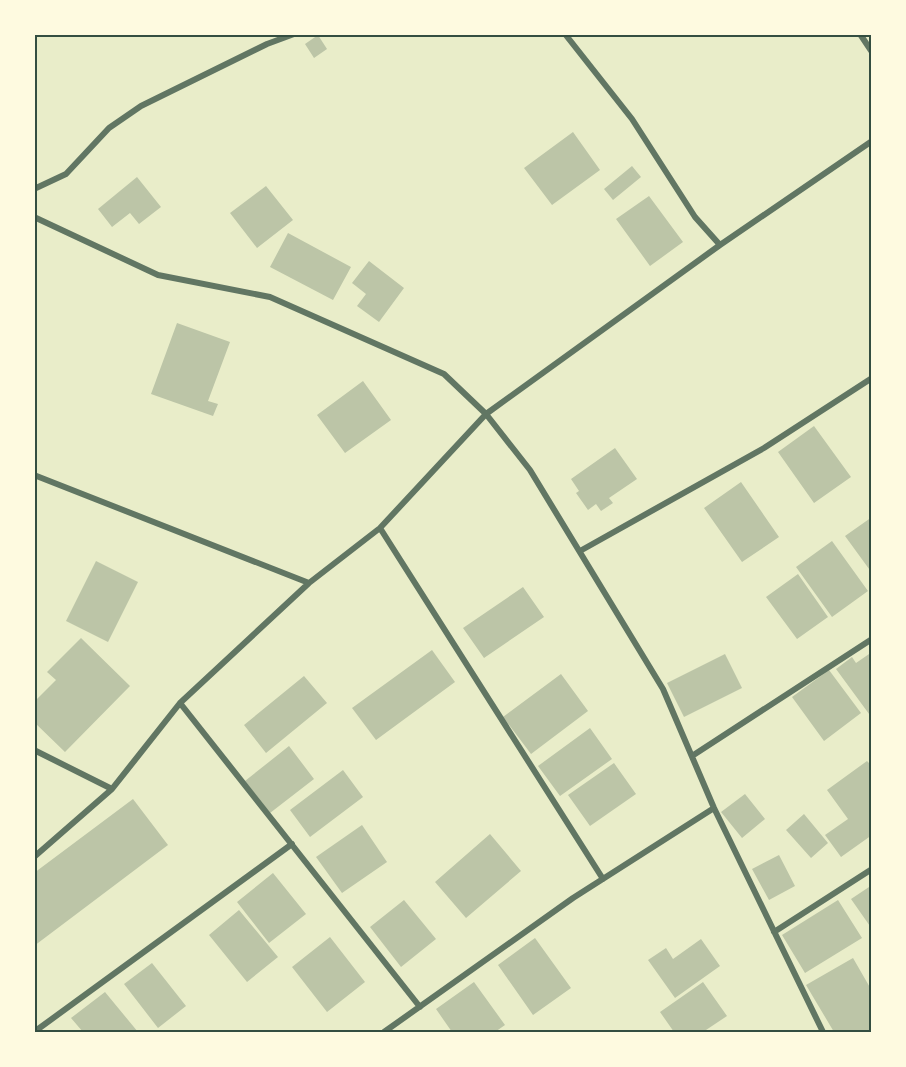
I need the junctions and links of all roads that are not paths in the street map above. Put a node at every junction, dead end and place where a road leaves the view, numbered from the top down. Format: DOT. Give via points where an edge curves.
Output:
graph roads {
  1 [pos="294,34"];
  2 [pos="565,34"];
  3 [pos="860,34"];
  4 [pos="872,52"];
  5 [pos="872,141"];
  6 [pos="34,189"];
  7 [pos="34,216"];
  8 [pos="720,245"];
  9 [pos="872,378"];
  10 [pos="486,414"];
  11 [pos="34,475"];
  12 [pos="380,528"];
  13 [pos="580,551"];
  14 [pos="309,583"];
  15 [pos="872,639"];
  16 [pos="180,703"];
  17 [pos="34,750"];
  18 [pos="692,756"];
  19 [pos="112,789"];
  20 [pos="714,808"];
  21 [pos="292,844"];
  22 [pos="34,857"];
  23 [pos="872,869"];
  24 [pos="603,879"];
  25 [pos="774,932"];
  26 [pos="420,1007"];
  27 [pos="34,1032"];
  28 [pos="384,1032"];
  29 [pos="823,1032"];
  1 -- 6 [label="street" via="141,106 109,128 66,174"];
  2 -- 8 [label="street" via="632,119 695,218"];
  3 -- 4 [label="street"];
  5 -- 8 [label="street"];
  7 -- 10 [label="street" via="158,275 270,297 444,374"];
  8 -- 10 [label="street"];
  9 -- 13 [label="street" via="764,448"];
  10 -- 12 [label="street"];
  10 -- 13 [label="street" via="530,470"];
  11 -- 14 [label="street"];
  12 -- 14 [label="street"];
  12 -- 24 [label="street"];
  13 -- 18 [label="street" via="663,689"];
  14 -- 16 [label="street"];
  15 -- 18 [label="street"];
  16 -- 19 [label="street"];
  16 -- 21 [label="street"];
  17 -- 19 [label="street"];
  18 -- 20 [label="street"];
  19 -- 22 [label="street"];
  20 -- 24 [label="street"];
  20 -- 25 [label="street"];
  21 -- 26 [label="street"];
  21 -- 27 [label="street"];
  23 -- 25 [label="street"];
  24 -- 26 [label="street"];
  25 -- 29 [label="street"];
  26 -- 28 [label="street"];
}
